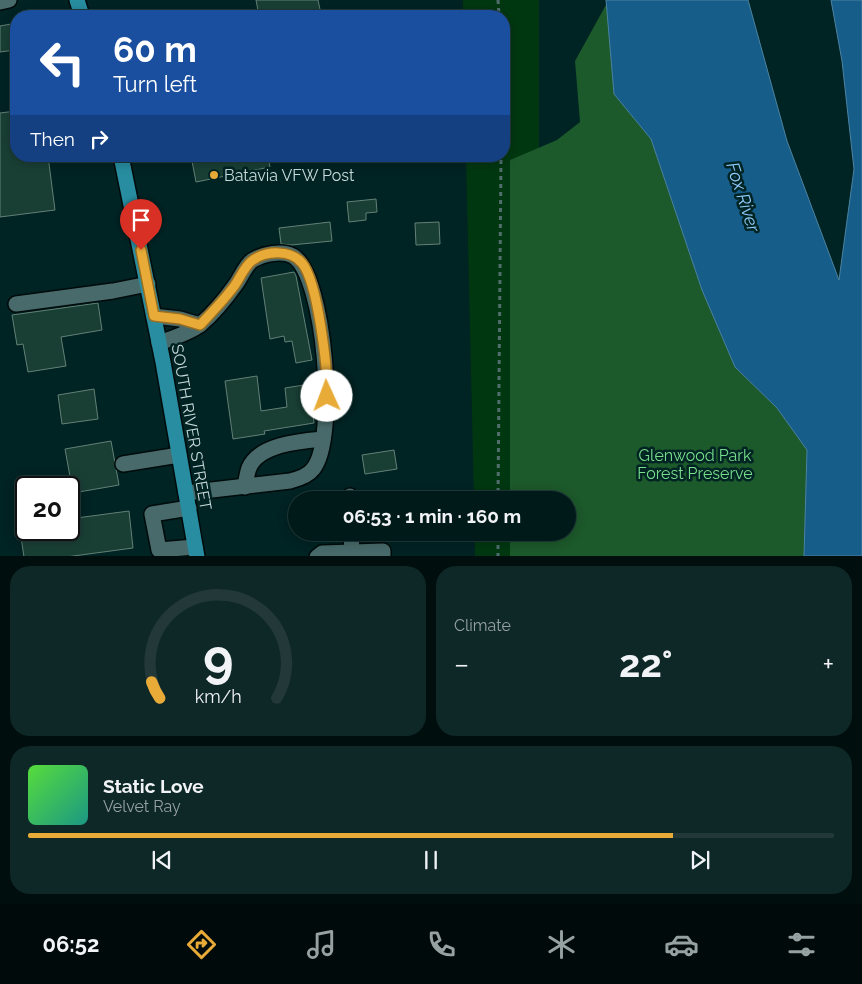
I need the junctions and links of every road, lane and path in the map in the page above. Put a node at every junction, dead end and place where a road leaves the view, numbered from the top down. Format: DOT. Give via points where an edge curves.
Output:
graph roads {
  1 [pos="9,0"];
  2 [pos="0,2"];
  3 [pos="123,162"];
  4 [pos="501,162"];
  5 [pos="148,284"];
  6 [pos="16,304"];
  7 [pos="154,316"];
  8 [pos="200,325"];
  9 [pos="159,343"];
  10 [pos="323,439"];
  11 [pos="179,456"];
  12 [pos="123,464"];
  13 [pos="245,487"];
  14 [pos="498,491"];
  15 [pos="187,501"];
  16 [pos="351,541"];
  17 [pos="498,541"];
  18 [pos="196,552"];
  19 [pos="352,552"];
  20 [pos="317,556"];
  21 [pos="383,556"];
  22 [pos="498,556"];
  1 -- 2 [label="lane"];
  3 -- 5 [label="main road, SOUTH RIVER STREET"];
  4 -- 14 [label="path"];
  5 -- 6 [label="lane"];
  5 -- 7 [label="main road, SOUTH RIVER STREET"];
  7 -- 8 [label="lane"];
  7 -- 9 [label="main road, SOUTH RIVER STREET"];
  8 -- 9 [label="lane"];
  8 -- 10 [label="lane" via="252,261 271,253 291,255 302,263 316,305 328,383"];
  9 -- 11 [label="main road, SOUTH RIVER STREET"];
  10 -- 13 [label="lane" via="268,449 250,466"];
  10 -- 13 [label="lane" via="314,469 304,477 290,482"];
  11 -- 12 [label="lane"];
  11 -- 15 [label="main road, SOUTH RIVER STREET"];
  13 -- 15 [label="lane"];
  15 -- 18 [label="main road, SOUTH RIVER STREET"];
  15 -- 18 [label="lane" via="152,514 158,550"];
  16 -- 19 [label="lane"];
  17 -- 22 [label="path"];
  19 -- 20 [label="lane"];
  19 -- 21 [label="lane" via="383,551"];
}
